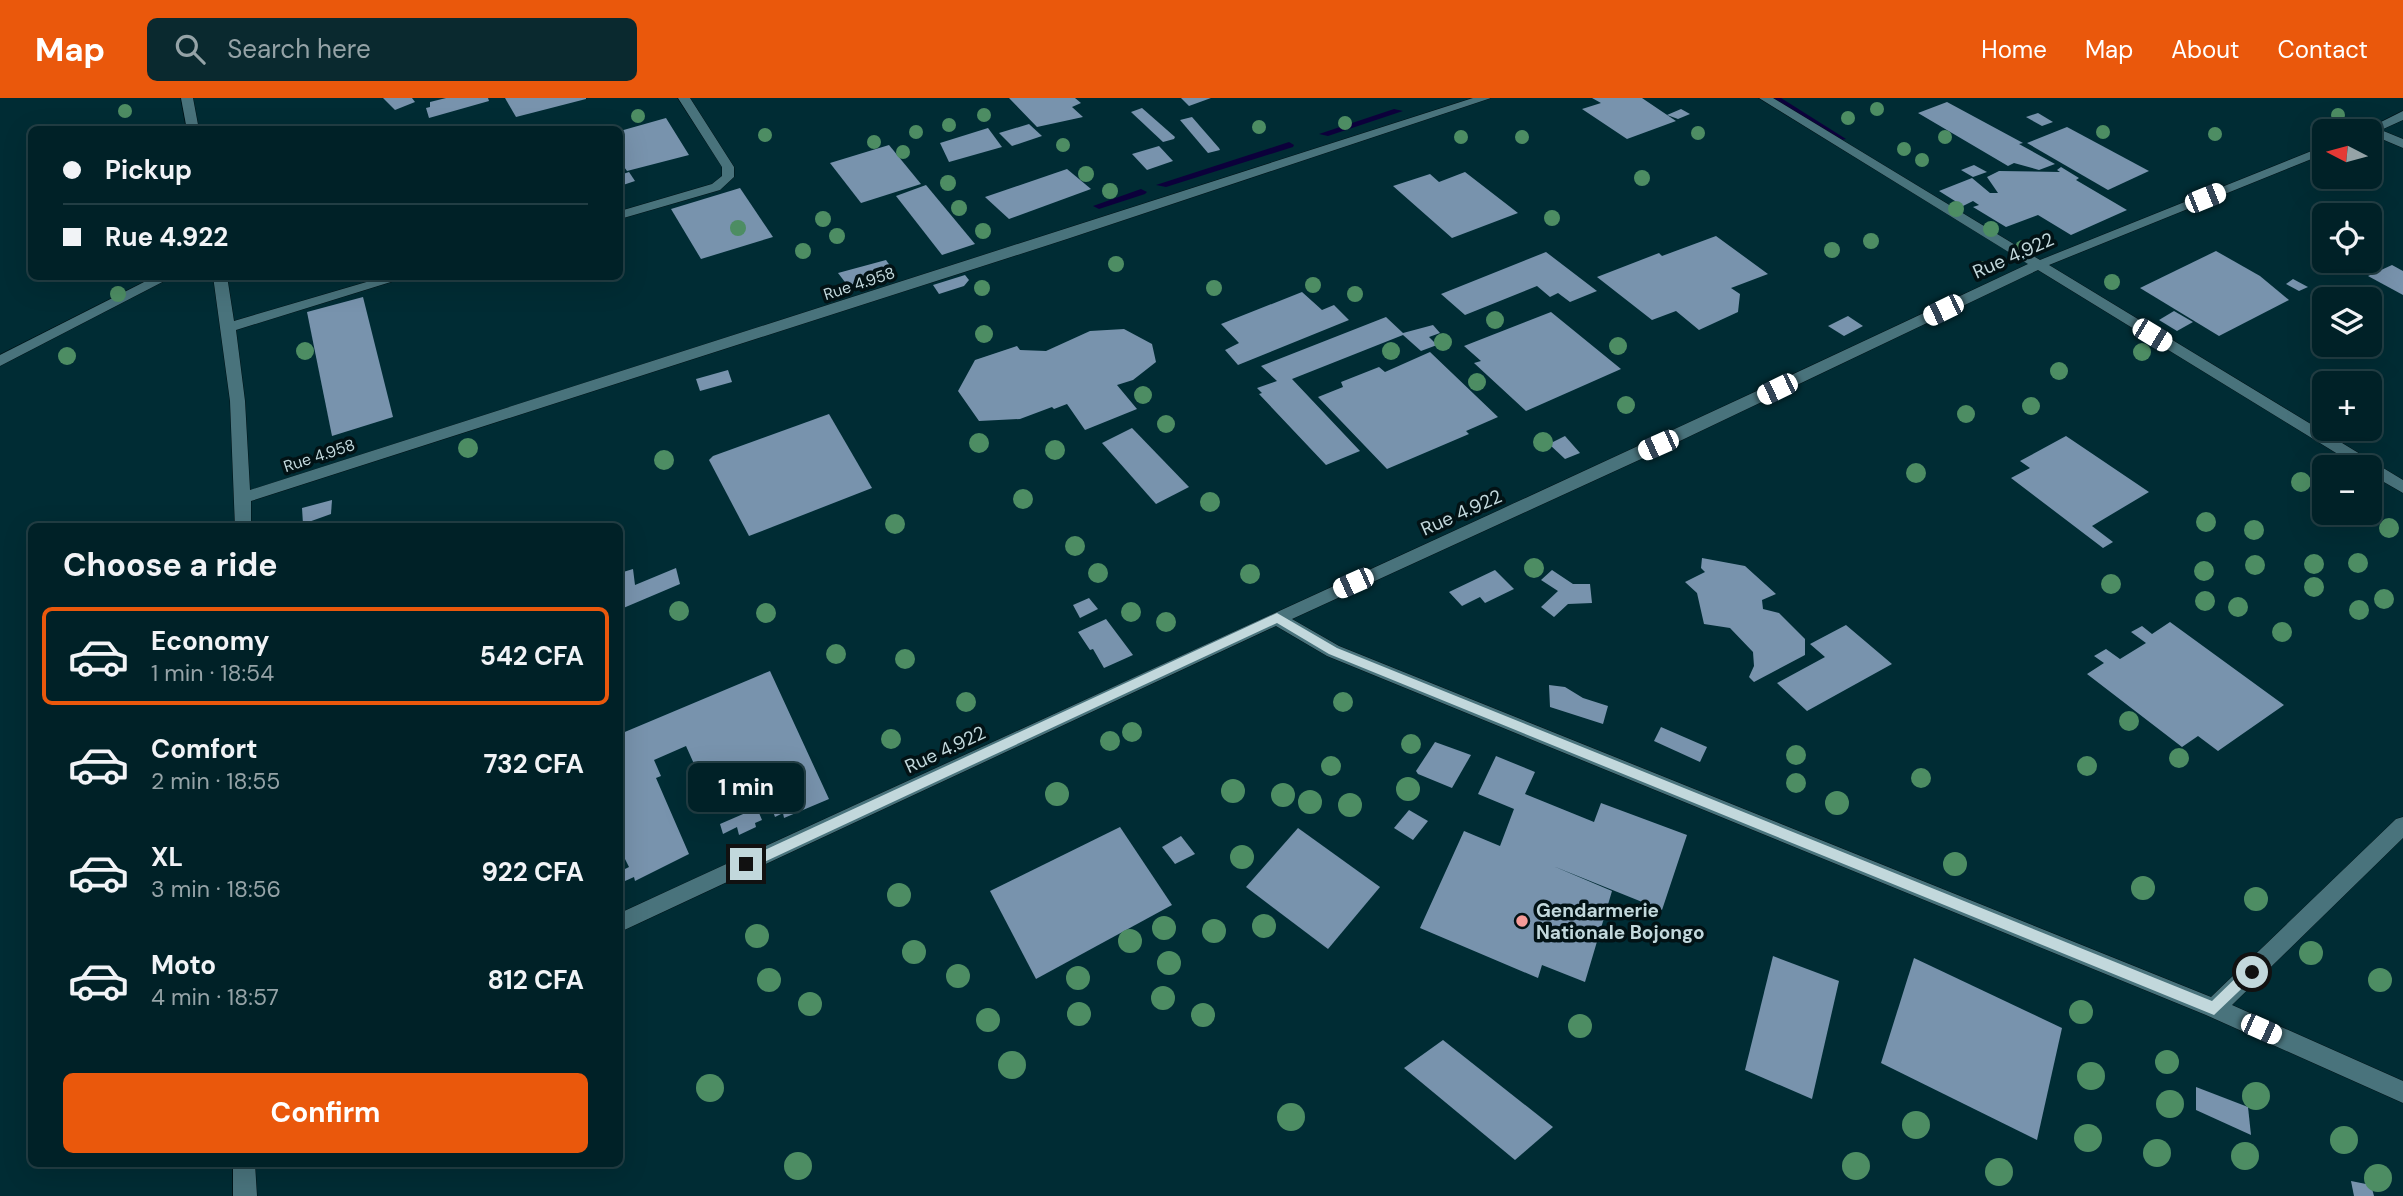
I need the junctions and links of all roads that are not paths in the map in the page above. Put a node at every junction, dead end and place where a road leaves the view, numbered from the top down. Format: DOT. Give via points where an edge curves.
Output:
graph roads {
  1 [pos="187,98"];
  2 [pos="684,98"];
  3 [pos="1485,98"];
  4 [pos="1765,98"];
  5 [pos="2403,115"];
  6 [pos="191,126"];
  7 [pos="2382,126"];
  8 [pos="2382,135"];
  9 [pos="2403,144"];
  10 [pos="2312,155"];
  11 [pos="623,214"];
  12 [pos="2038,265"];
  13 [pos="160,280"];
  14 [pos="221,280"];
  15 [pos="390,280"];
  16 [pos="229,327"];
  17 [pos="0,361"];
  18 [pos="2403,488"];
  19 [pos="243,498"];
  20 [pos="243,523"];
  21 [pos="1277,618"];
  22 [pos="2403,825"];
  23 [pos="623,922"];
  24 [pos="2214,1008"];
  25 [pos="2403,1092"];
  26 [pos="244,1167"];
  27 [pos="245,1196"];
  1 -- 6 [label="street"];
  2 -- 11 [label="street" via="728,167 728,177 716,187"];
  3 -- 19 [label="street, Rue 4.958"];
  4 -- 12 [label="street"];
  5 -- 7 [label="street"];
  8 -- 9 [label="street"];
  10 -- 12 [label="street, Rue 4.922"];
  12 -- 18 [label="street"];
  12 -- 21 [label="street, Rue 4.922"];
  13 -- 17 [label="street"];
  14 -- 16 [label="street"];
  15 -- 16 [label="street"];
  16 -- 19 [label="street"];
  19 -- 20 [label="street"];
  21 -- 23 [label="street, Rue 4.922"];
  21 -- 24 [label="street" via="1333,651"];
  22 -- 24 [label="street"];
  24 -- 25 [label="street"];
  26 -- 27 [label="street"];
}
